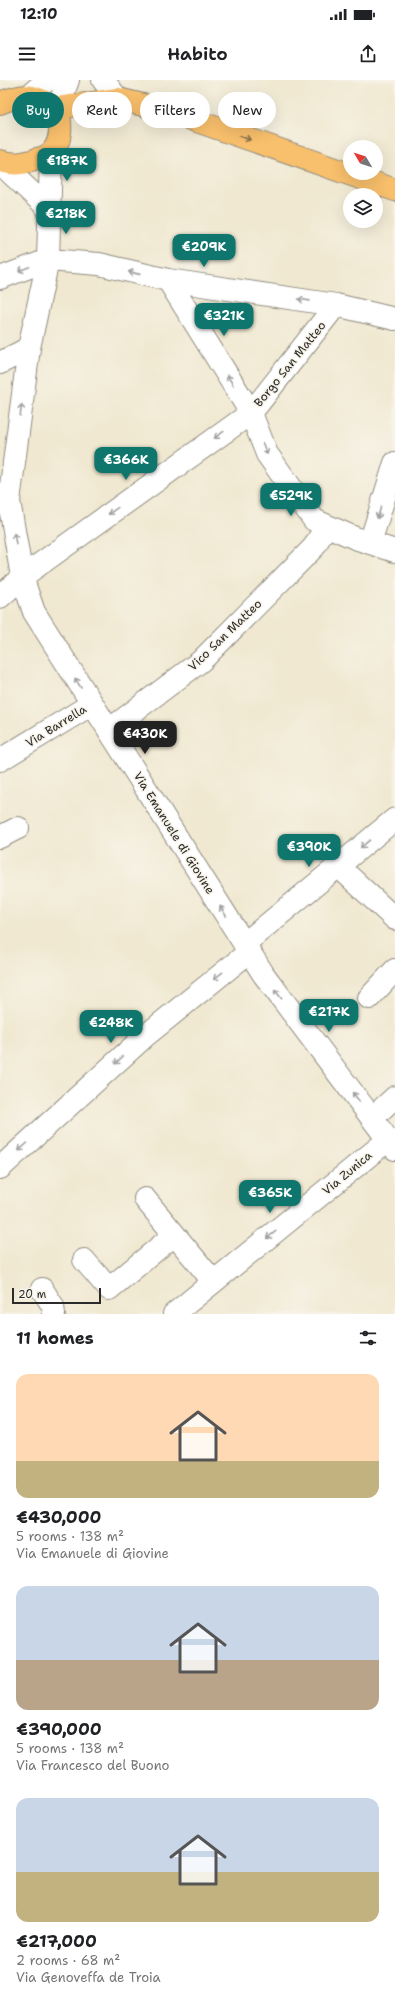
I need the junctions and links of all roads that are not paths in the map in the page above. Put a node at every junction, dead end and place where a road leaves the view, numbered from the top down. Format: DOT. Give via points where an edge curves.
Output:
graph roads {
  1 [pos="47,80"];
  2 [pos="68,80"];
  3 [pos="103,80"];
  4 [pos="33,92"];
  5 [pos="64,92"];
  6 [pos="112,92"];
  7 [pos="12,98"];
  8 [pos="0,103"];
  9 [pos="132,103"];
  10 [pos="60,128"];
  11 [pos="51,154"];
  12 [pos="0,162"];
  13 [pos="395,190"];
  14 [pos="49,209"];
  15 [pos="48,260"];
  16 [pos="0,278"];
  17 [pos="168,280"];
  18 [pos="346,307"];
  19 [pos="395,319"];
  20 [pos="29,348"];
  21 [pos="0,363"];
  22 [pos="251,413"];
  23 [pos="395,463"];
  24 [pos="326,526"];
  25 [pos="370,543"];
  26 [pos="395,551"];
  27 [pos="22,577"];
  28 [pos="0,597"];
  29 [pos="92,704"];
  30 [pos="109,730"];
  31 [pos="0,760"];
  32 [pos="395,819"];
  33 [pos="338,866"];
  34 [pos="395,919"];
  35 [pos="246,948"];
  36 [pos="395,970"];
  37 [pos="370,998"];
  38 [pos="395,1097"];
  39 [pos="372,1118"];
  40 [pos="392,1144"];
  41 [pos="0,1168"];
  42 [pos="145,1199"];
  43 [pos="174,1235"];
  44 [pos="84,1260"];
  45 [pos="213,1281"];
  46 [pos="42,1289"];
  47 [pos="54,1314"];
  48 [pos="174,1314"];
  1 -- 4 [label="street"];
  2 -- 5 [label="street"];
  3 -- 6 [label="street"];
  7 -- 8 [label="main road"];
  9 -- 13 [label="main road, one-way" via="168,111"];
  10 -- 11 [label="main road" via="58,142"];
  11 -- 12 [label="main road" via="26,163 13,165"];
  11 -- 14 [label="street, Via Emanuele di Giovine"];
  12 -- 14 [label="street"];
  14 -- 15 [label="street, Via Emanuele di Giovine"];
  15 -- 16 [label="street, one-way"];
  17 -- 15 [label="street, Borgo San Matteo, one-way" via="99,264"];
  15 -- 20 [label="street, Via Emanuele di Giovine"];
  18 -- 17 [label="street, Borgo San Matteo, one-way"];
  22 -- 17 [label="street, Borgo San Matteo, one-way"];
  18 -- 19 [label="street"];
  18 -- 22 [label="street, Borgo San Matteo"];
  20 -- 21 [label="street"];
  27 -- 20 [label="street, Via Emanuele di Giovine, one-way" via="9,501"];
  22 -- 24 [label="street, one-way" via="267,454 314,520"];
  22 -- 27 [label="street, one-way"];
  23 -- 25 [label="street, one-way"];
  24 -- 25 [label="street"];
  24 -- 30 [label="street, Vico San Matteo" via="314,547 202,661"];
  25 -- 26 [label="street"];
  27 -- 28 [label="street"];
  29 -- 27 [label="street, Via Emanuele di Giovine, one-way" via="34,612"];
  29 -- 30 [label="street, Via Emanuele di Giovine"];
  29 -- 31 [label="street, Via Barrella"];
  35 -- 30 [label="street, Via Emanuele di Giovine, one-way"];
  32 -- 33 [label="street, one-way"];
  33 -- 34 [label="street"];
  33 -- 35 [label="street"];
  39 -- 35 [label="street, Via Emanuele di Giovine, one-way"];
  35 -- 41 [label="street, one-way"];
  36 -- 37 [label="street"];
  38 -- 39 [label="street"];
  39 -- 40 [label="street, Via Emanuele di Giovine"];
  40 -- 45 [label="street, Via Zunica, one-way"];
  42 -- 43 [label="street"];
  43 -- 44 [label="street" via="110,1289"];
  43 -- 45 [label="street"];
  45 -- 48 [label="street, Via Zunica"];
  46 -- 47 [label="street" via="53,1306"];
}
